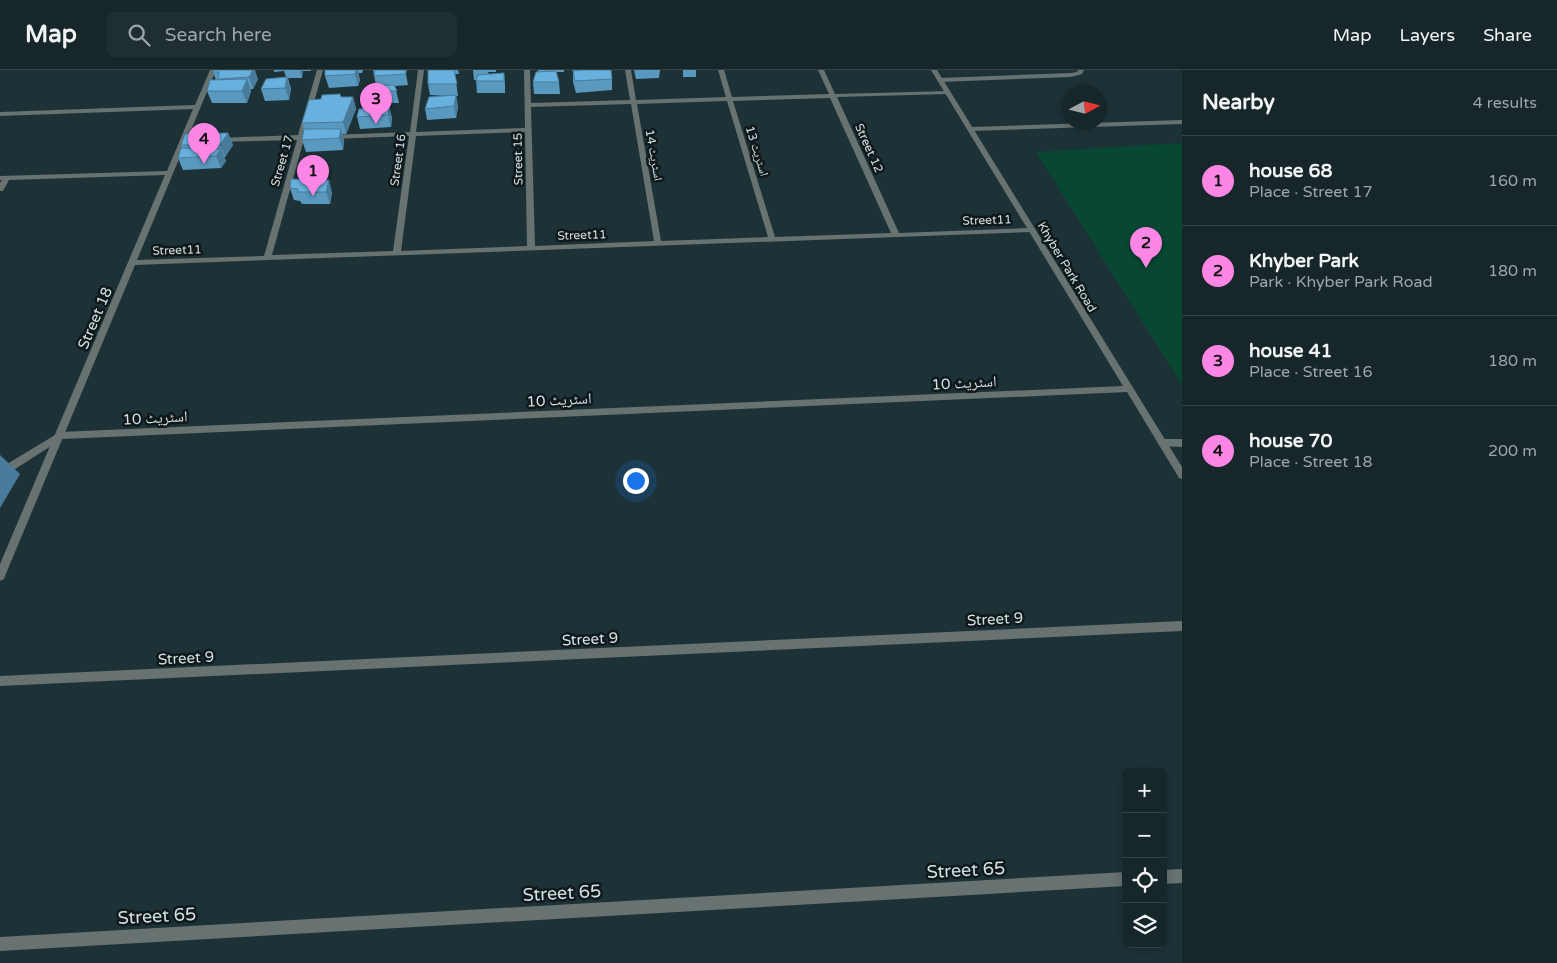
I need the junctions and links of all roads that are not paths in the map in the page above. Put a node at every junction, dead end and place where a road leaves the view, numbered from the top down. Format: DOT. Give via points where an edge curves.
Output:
graph roads {
  1 [pos="213,70"];
  2 [pos="320,70"];
  3 [pos="421,70"];
  4 [pos="527,70"];
  5 [pos="628,70"];
  6 [pos="721,70"];
  7 [pos="821,70"];
  8 [pos="934,70"];
  9 [pos="1081,70"];
  10 [pos="940,80"];
  11 [pos="948,92"];
  12 [pos="833,95"];
  13 [pos="729,98"];
  14 [pos="633,101"];
  15 [pos="528,104"];
  16 [pos="197,107"];
  17 [pos="0,114"];
  18 [pos="1182,122"];
  19 [pos="529,130"];
  20 [pos="971,130"];
  21 [pos="413,134"];
  22 [pos="300,138"];
  23 [pos="192,141"];
  24 [pos="212,141"];
  25 [pos="182,142"];
  26 [pos="169,173"];
  27 [pos="4,178"];
  28 [pos="0,189"];
  29 [pos="1032,230"];
  30 [pos="896,235"];
  31 [pos="772,240"];
  32 [pos="658,244"];
  33 [pos="531,248"];
  34 [pos="397,253"];
  35 [pos="267,258"];
  36 [pos="134,263"];
  37 [pos="1128,389"];
  38 [pos="60,436"];
  39 [pos="1182,443"];
  40 [pos="1163,444"];
  41 [pos="0,468"];
  42 [pos="1182,475"];
  43 [pos="0,576"];
  44 [pos="1182,626"];
  45 [pos="0,681"];
  46 [pos="1182,876"];
  47 [pos="1167,877"];
  48 [pos="1122,879"];
  49 [pos="0,944"];
  1 -- 16 [label="street, Street 18"];
  2 -- 22 [label="street, Street 17"];
  3 -- 21 [label="street, Street 16"];
  4 -- 15 [label="street, Street 15"];
  5 -- 14 [label="street, اسٹریٹ 14"];
  6 -- 13 [label="street, اسٹریٹ 13"];
  7 -- 12 [label="street, Street 12"];
  8 -- 10 [label="street, Khyber Park Road"];
  9 -- 10 [label="street" via="1071,75"];
  10 -- 11 [label="street, Khyber Park Road"];
  11 -- 12 [label="street"];
  11 -- 20 [label="street, Khyber Park Road"];
  12 -- 13 [label="street"];
  12 -- 30 [label="street, Street 12"];
  13 -- 14 [label="street"];
  13 -- 31 [label="street, اسٹریٹ 13"];
  14 -- 15 [label="street"];
  14 -- 32 [label="street, اسٹریٹ 14"];
  15 -- 19 [label="street, Street 15"];
  16 -- 17 [label="street"];
  16 -- 25 [label="street, Street 18"];
  18 -- 20 [label="street"];
  19 -- 21 [label="street"];
  19 -- 33 [label="street, Street 15"];
  20 -- 29 [label="street, Khyber Park Road"];
  21 -- 22 [label="street"];
  21 -- 34 [label="street, Street 16"];
  22 -- 24 [label="street"];
  22 -- 35 [label="street, Street 17"];
  23 -- 25 [label="street"];
  25 -- 26 [label="street, Street 18"];
  26 -- 27 [label="street"];
  26 -- 36 [label="street, Street 18"];
  27 -- 28 [label="street"];
  29 -- 30 [label="street, Street11"];
  29 -- 37 [label="street, Khyber Park Road"];
  30 -- 31 [label="street, Street11"];
  31 -- 32 [label="street, Street11"];
  32 -- 33 [label="street, Street11"];
  33 -- 34 [label="street, Street11"];
  34 -- 35 [label="street, Street11"];
  35 -- 36 [label="street, Street11"];
  36 -- 38 [label="street, Street 18"];
  37 -- 38 [label="street, اسٹریٹ 10"];
  37 -- 40 [label="street, Khyber Park Road"];
  38 -- 41 [label="street, اسٹریٹ 10" via="9,468"];
  38 -- 43 [label="street, Street 18"];
  39 -- 40 [label="street"];
  40 -- 42 [label="street, Khyber Park Road"];
  44 -- 45 [label="street, Street 9"];
  46 -- 47 [label="street"];
  48 -- 49 [label="street, Street 65"];
}
